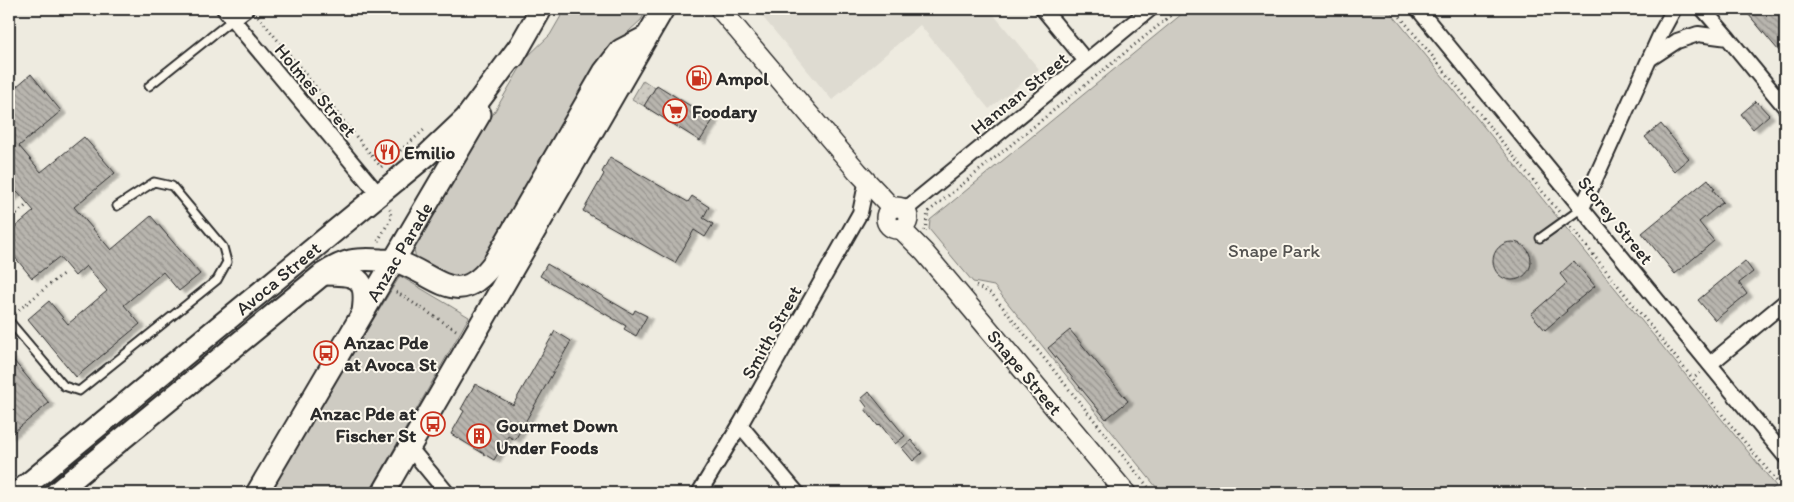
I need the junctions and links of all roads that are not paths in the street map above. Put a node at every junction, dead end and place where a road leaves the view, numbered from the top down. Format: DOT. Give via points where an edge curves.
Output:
graph roads {
  1 [pos="246,9"];
  2 [pos="541,9"];
  3 [pos="663,9"];
  4 [pos="720,9"];
  5 [pos="1043,9"];
  6 [pos="1150,9"];
  7 [pos="1418,9"];
  8 [pos="1674,9"];
  9 [pos="1703,9"];
  10 [pos="229,14"];
  11 [pos="646,37"];
  12 [pos="1728,38"];
  13 [pos="520,47"];
  14 [pos="1650,58"];
  15 [pos="1086,61"];
  16 [pos="149,86"];
  17 [pos="1785,107"];
  18 [pos="862,178"];
  19 [pos="379,195"];
  20 [pos="117,206"];
  21 [pos="1582,208"];
  22 [pos="901,214"];
  23 [pos="1540,238"];
  24 [pos="395,261"];
  25 [pos="323,274"];
  26 [pos="1785,302"];
  27 [pos="363,312"];
  28 [pos="9,319"];
  29 [pos="1710,364"];
  30 [pos="113,414"];
  31 [pos="740,425"];
  32 [pos="129,433"];
  33 [pos="409,447"];
  34 [pos="1785,456"];
  35 [pos="17,493"];
  36 [pos="56,493"];
  37 [pos="257,493"];
  38 [pos="383,493"];
  39 [pos="447,493"];
  40 [pos="699,493"];
  41 [pos="797,493"];
  42 [pos="1126,493"];
  1 -- 10 [label="street"];
  2 -- 13 [label="main road, Anzac Parade"];
  3 -- 11 [label="main road"];
  4 -- 18 [label="street, Snape Street"];
  5 -- 15 [label="street"];
  6 -- 15 [label="street, Hannan Street"];
  7 -- 21 [label="street, Storey Street"];
  8 -- 14 [label="street"];
  9 -- 12 [label="street"];
  10 -- 16 [label="lane"];
  10 -- 19 [label="street, Holmes Street"];
  11 -- 24 [label="main road" via="621,50 604,72 495,261 478,281 456,288"];
  11 -- 33 [label="main road"];
  12 -- 14 [label="street" via="1698,34 1677,40"];
  12 -- 17 [label="street"];
  13 -- 19 [label="main road, Avoca Street" via="466,118"];
  13 -- 24 [label="main road, Anzac Parade"];
  14 -- 21 [label="street"];
  15 -- 22 [label="street, Hannan Street"];
  18 -- 22 [label="street, Snape Street"];
  18 -- 31 [label="street, Smith Street" via="860,213"];
  19 -- 30 [label="main road, Avoca Street"];
  20 -- 28 [label="lane" via="154,182 172,186 223,247 227,262 217,280 79,391 64,386"];
  21 -- 23 [label="lane"];
  21 -- 29 [label="street, Storey Street"];
  22 -- 42 [label="street, Snape Street" via="924,252"];
  24 -- 25 [label="main road, Avoca Street" via="356,259"];
  24 -- 27 [label="main road, Anzac Parade"];
  25 -- 27 [label="main road" via="344,274 360,282 364,290"];
  25 -- 32 [label="main road, Avoca Street"];
  26 -- 29 [label="street"];
  27 -- 37 [label="main road, Anzac Parade"];
  29 -- 34 [label="street, Storey Street"];
  30 -- 32 [label="main road"];
  30 -- 35 [label="main road, Avoca Street"];
  31 -- 40 [label="street, Smith Street"];
  31 -- 41 [label="street"];
  32 -- 36 [label="main road, Avoca Street"];
  33 -- 38 [label="main road"];
  33 -- 39 [label="street"];
}
